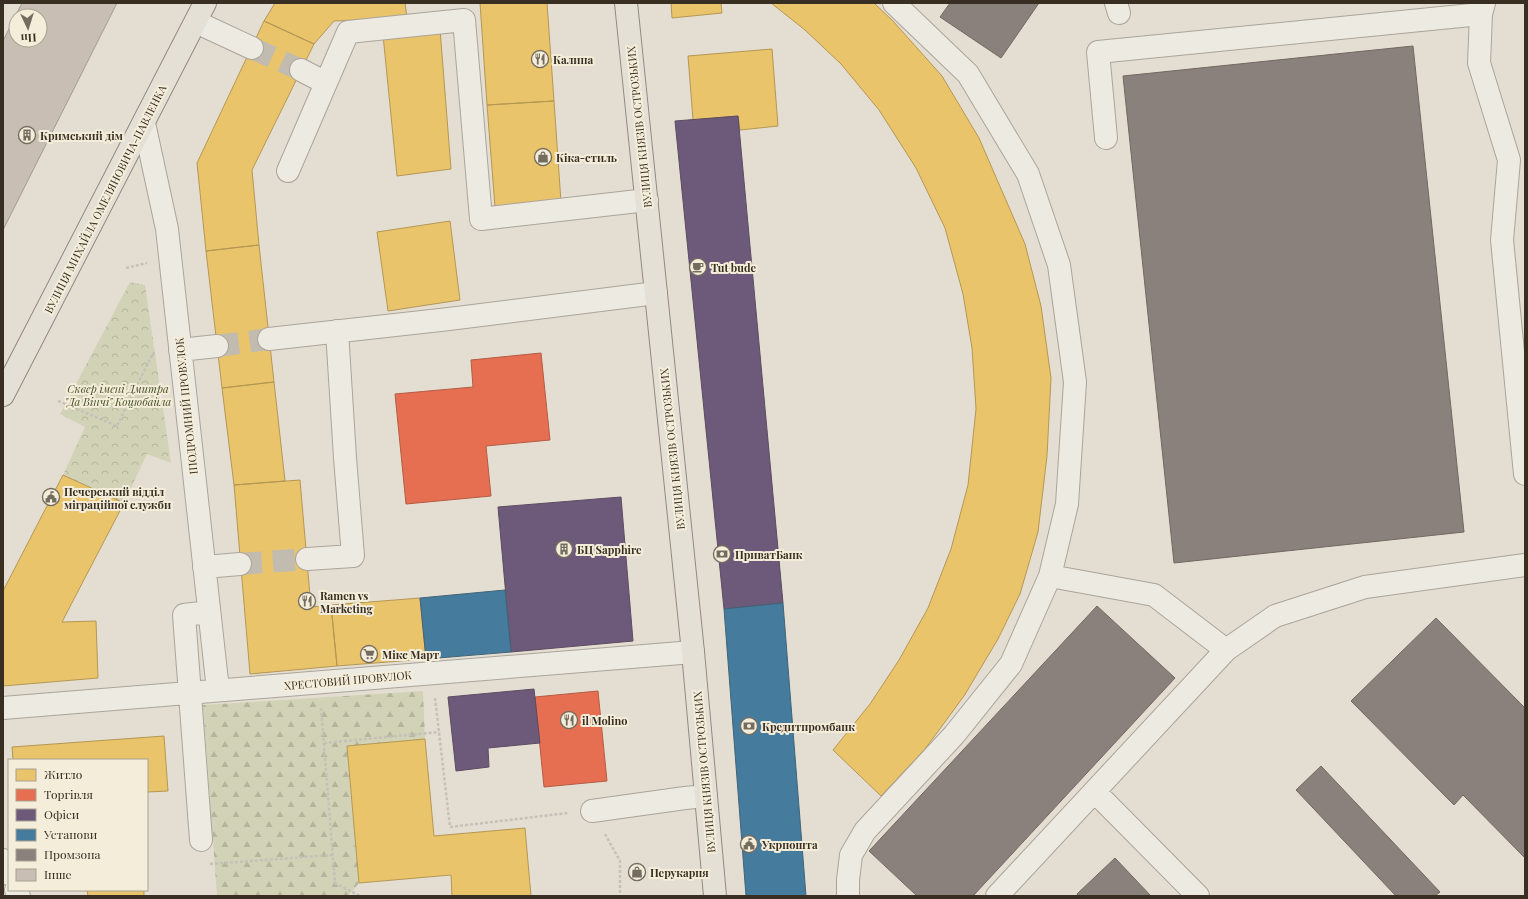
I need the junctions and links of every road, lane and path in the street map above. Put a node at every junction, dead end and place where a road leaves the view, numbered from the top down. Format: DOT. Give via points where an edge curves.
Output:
graph roads {
  1 [pos="205,3"];
  2 [pos="626,3"];
  3 [pos="894,3"];
  4 [pos="1482,8"];
  5 [pos="196,22"];
  6 [pos="252,48"];
  7 [pos="300,70"];
  8 [pos="326,83"];
  9 [pos="144,123"];
  10 [pos="1106,138"];
  11 [pos="288,171"];
  12 [pos="647,200"];
  13 [pos="149,262"];
  14 [pos="126,268"];
  15 [pos="656,293"];
  16 [pos="337,331"];
  17 [pos="269,339"];
  18 [pos="217,346"];
  19 [pos="180,350"];
  20 [pos="158,352"];
  21 [pos="3,396"];
  22 [pos="58,401"];
  23 [pos="1525,474"];
  24 [pos="307,559"];
  25 [pos="240,564"];
  26 [pos="1525,565"];
  27 [pos="204,567"];
  28 [pos="1050,576"];
  29 [pos="209,612"];
  30 [pos="1226,650"];
  31 [pos="693,652"];
  32 [pos="218,690"];
  33 [pos="434,691"];
  34 [pos="191,693"];
  35 [pos="321,707"];
  36 [pos="3,708"];
  37 [pos="439,732"];
  38 [pos="324,743"];
  39 [pos="1095,792"];
  40 [pos="706,796"];
  41 [pos="592,811"];
  42 [pos="202,840"];
  43 [pos="333,855"];
  44 [pos="3,860"];
  45 [pos="8,872"];
  46 [pos="360,896"];
  47 [pos="620,896"];
  48 [pos="715,896"];
  49 [pos="848,896"];
  50 [pos="997,896"];
  51 [pos="1198,896"];
  1 -- 5 [label="main road, ВУЛИЦЯ МИХАЙЛА ОМЕЛЯНОВИЧА-ПАВЛЕНКА"];
  2 -- 12 [label="main road, ВУЛИЦЯ КНЯЗІВ ОСТРОЗЬКИХ"];
  3 -- 28 [label="street" via="968,74 1028,174 1059,265 1076,382 1067,504"];
  4 -- 10 [label="street" via="1098,52"];
  4 -- 23 [label="street" via="1479,63 1509,160 1502,240"];
  5 -- 6 [label="street"];
  5 -- 9 [label="main road, ВУЛИЦЯ МИХАЙЛА ОМЕЛЯНОВИЧА-ПАВЛЕНКА"];
  7 -- 8 [label="street"];
  8 -- 11 [label="street"];
  8 -- 12 [label="street" via="348,32 464,20 481,220"];
  9 -- 19 [label="street, ІПОДРОМНИЙ ПРОВУЛОК" via="167,229"];
  9 -- 21 [label="main road, ВУЛИЦЯ МИХАЙЛА ОМЕЛЯНОВИЧА-ПАВЛЕНКА"];
  12 -- 15 [label="main road, ВУЛИЦЯ КНЯЗІВ ОСТРОЗЬКИХ"];
  13 -- 14 [label="path"];
  15 -- 16 [label="street"];
  15 -- 31 [label="main road, ВУЛИЦЯ КНЯЗІВ ОСТРОЗЬКИХ"];
  16 -- 17 [label="street"];
  16 -- 24 [label="street" via="344,458 353,556"];
  18 -- 19 [label="street"];
  19 -- 27 [label="street, ІПОДРОМНИЙ ПРОВУЛОК"];
  20 -- 22 [label="path" via="153,353 117,426"];
  25 -- 27 [label="street"];
  26 -- 30 [label="street" via="1365,587 1275,616"];
  27 -- 29 [label="street, ІПОДРОМНИЙ ПРОВУЛОК"];
  28 -- 30 [label="street" via="1154,595"];
  28 -- 49 [label="street" via="1011,664 954,736 865,832 851,855"];
  29 -- 32 [label="street, ІПОДРОМНИЙ ПРОВУЛОК"];
  29 -- 34 [label="street" via="184,615"];
  30 -- 39 [label="street"];
  31 -- 32 [label="street, ХРЕСТОВИЙ ПРОВУЛОК"];
  31 -- 40 [label="main road, ВУЛИЦЯ КНЯЗІВ ОСТРОЗЬКИХ"];
  32 -- 34 [label="street, ХРЕСТОВИЙ ПРОВУЛОК"];
  33 -- 37 [label="path"];
  34 -- 36 [label="street, ХРЕСТОВИЙ ПРОВУЛОК"];
  34 -- 42 [label="street"];
  35 -- 38 [label="path"];
  37 -- 38 [label="path"];
  37 -- 41 [label="path" via="450,827"];
  38 -- 43 [label="path"];
  39 -- 50 [label="street"];
  39 -- 51 [label="street"];
  40 -- 41 [label="street"];
  40 -- 48 [label="main road, ВУЛИЦЯ КНЯЗІВ ОСТРОЗЬКИХ"];
  41 -- 47 [label="path" via="620,861"];
  42 -- 43 [label="path" via="204,865"];
  43 -- 46 [label="path" via="335,883"];
  44 -- 45 [label="street"];
}
